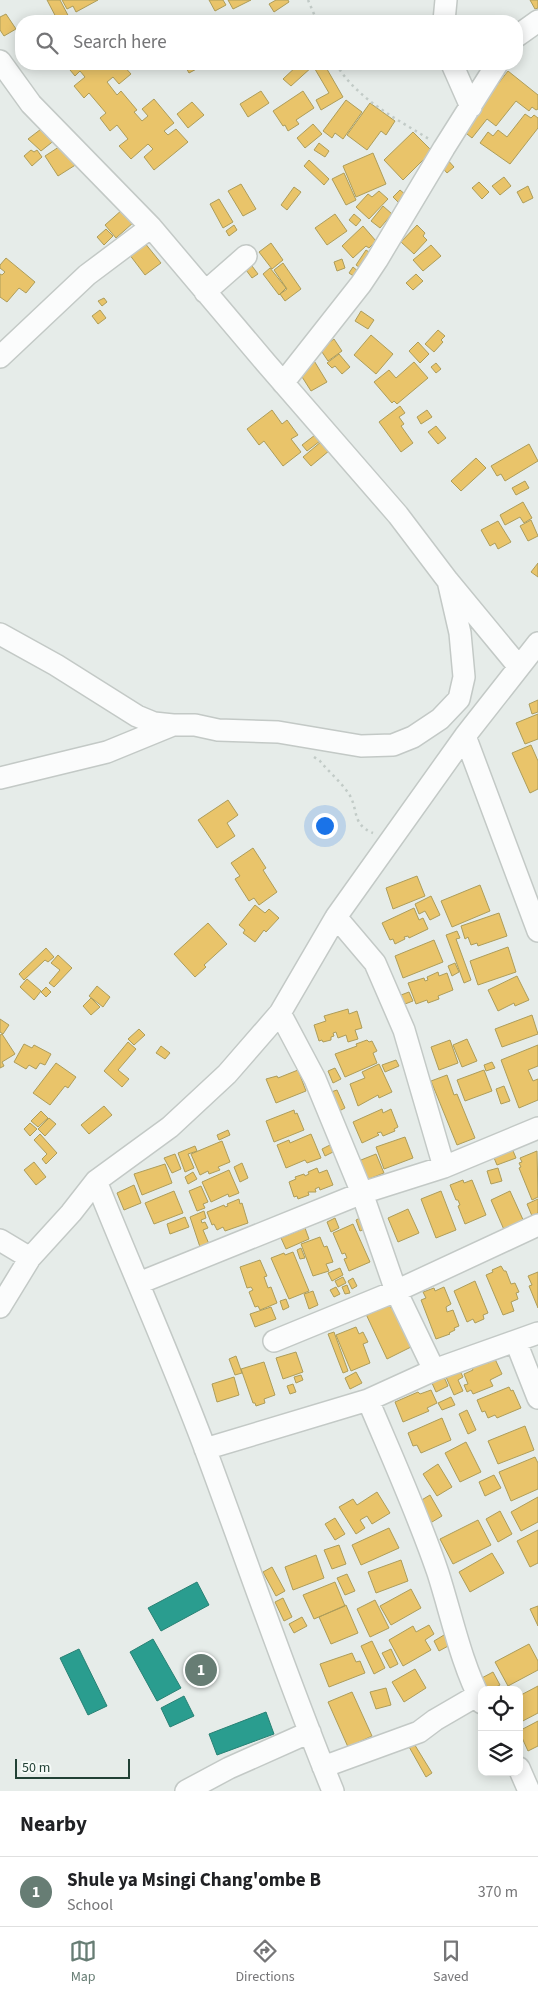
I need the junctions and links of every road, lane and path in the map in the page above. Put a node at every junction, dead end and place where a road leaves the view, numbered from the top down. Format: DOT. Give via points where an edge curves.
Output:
graph roads {
  1 [pos="308,0"];
  2 [pos="446,0"];
  3 [pos="314,15"];
  4 [pos="445,15"];
  5 [pos="538,21"];
  6 [pos="523,32"];
  7 [pos="0,61"];
  8 [pos="341,70"];
  9 [pos="455,70"];
  10 [pos="493,70"];
  11 [pos="471,107"];
  12 [pos="444,148"];
  13 [pos="151,227"];
  14 [pos="246,256"];
  15 [pos="205,292"];
  16 [pos="0,357"];
  17 [pos="283,382"];
  18 [pos="448,581"];
  19 [pos="0,634"];
  20 [pos="538,644"];
  21 [pos="519,667"];
  22 [pos="173,725"];
  23 [pos="465,736"];
  24 [pos="313,756"];
  25 [pos="0,778"];
  26 [pos="391,839"];
  27 [pos="336,917"];
  28 [pos="538,931"];
  29 [pos="280,1013"];
  30 [pos="538,1128"];
  31 [pos="444,1167"];
  32 [pos="96,1181"];
  33 [pos="362,1193"];
  34 [pos="538,1226"];
  35 [pos="0,1240"];
  36 [pos="30,1258"];
  37 [pos="139,1283"];
  38 [pos="396,1291"];
  39 [pos="0,1307"];
  40 [pos="538,1333"];
  41 [pos="274,1341"];
  42 [pos="516,1342"];
  43 [pos="434,1370"];
  44 [pos="538,1398"];
  45 [pos="368,1400"];
  46 [pos="205,1449"];
  47 [pos="478,1694"];
  48 [pos="478,1700"];
  49 [pos="310,1732"];
  50 [pos="323,1767"];
  51 [pos="522,1776"];
  52 [pos="195,1789"];
  53 [pos="333,1791"];
  54 [pos="529,1791"];
  1 -- 3 [label="path"];
  2 -- 4 [label="street"];
  5 -- 6 [label="street"];
  7 -- 13 [label="street" via="31,104"];
  8 -- 12 [label="path" via="356,90"];
  9 -- 11 [label="street"];
  10 -- 11 [label="street"];
  11 -- 12 [label="street"];
  12 -- 17 [label="street" via="361,284"];
  13 -- 15 [label="street"];
  13 -- 16 [label="street" via="87,275"];
  14 -- 15 [label="street"];
  15 -- 17 [label="street"];
  17 -- 18 [label="street" via="398,515"];
  18 -- 21 [label="street"];
  18 -- 22 [label="street" via="460,633 464,677 459,699 440,719 413,737 393,746 360,746 278,732"];
  19 -- 22 [label="street" via="137,716 154,723"];
  20 -- 21 [label="street"];
  21 -- 23 [label="street"];
  22 -- 25 [label="street" via="107,752"];
  23 -- 26 [label="street"];
  23 -- 28 [label="street"];
  24 -- 26 [label="path" via="351,797 362,826"];
  26 -- 27 [label="street"];
  27 -- 29 [label="street"];
  27 -- 31 [label="street" via="375,963 404,1030"];
  29 -- 32 [label="street" via="227,1074 170,1127"];
  29 -- 33 [label="street" via="315,1080"];
  30 -- 31 [label="street"];
  31 -- 33 [label="street"];
  32 -- 36 [label="street"];
  32 -- 37 [label="street"];
  33 -- 37 [label="street"];
  33 -- 38 [label="street"];
  34 -- 38 [label="street"];
  35 -- 36 [label="street"];
  36 -- 39 [label="street"];
  37 -- 46 [label="street"];
  38 -- 41 [label="street"];
  38 -- 43 [label="street"];
  40 -- 42 [label="street"];
  42 -- 43 [label="street"];
  42 -- 44 [label="street"];
  43 -- 45 [label="street"];
  45 -- 46 [label="street"];
  45 -- 47 [label="street" via="438,1573 451,1622"];
  46 -- 49 [label="street"];
  48 -- 50 [label="street" via="435,1720 419,1732"];
  49 -- 50 [label="street"];
  49 -- 52 [label="street"];
  50 -- 53 [label="street"];
  51 -- 54 [label="street"];
}
